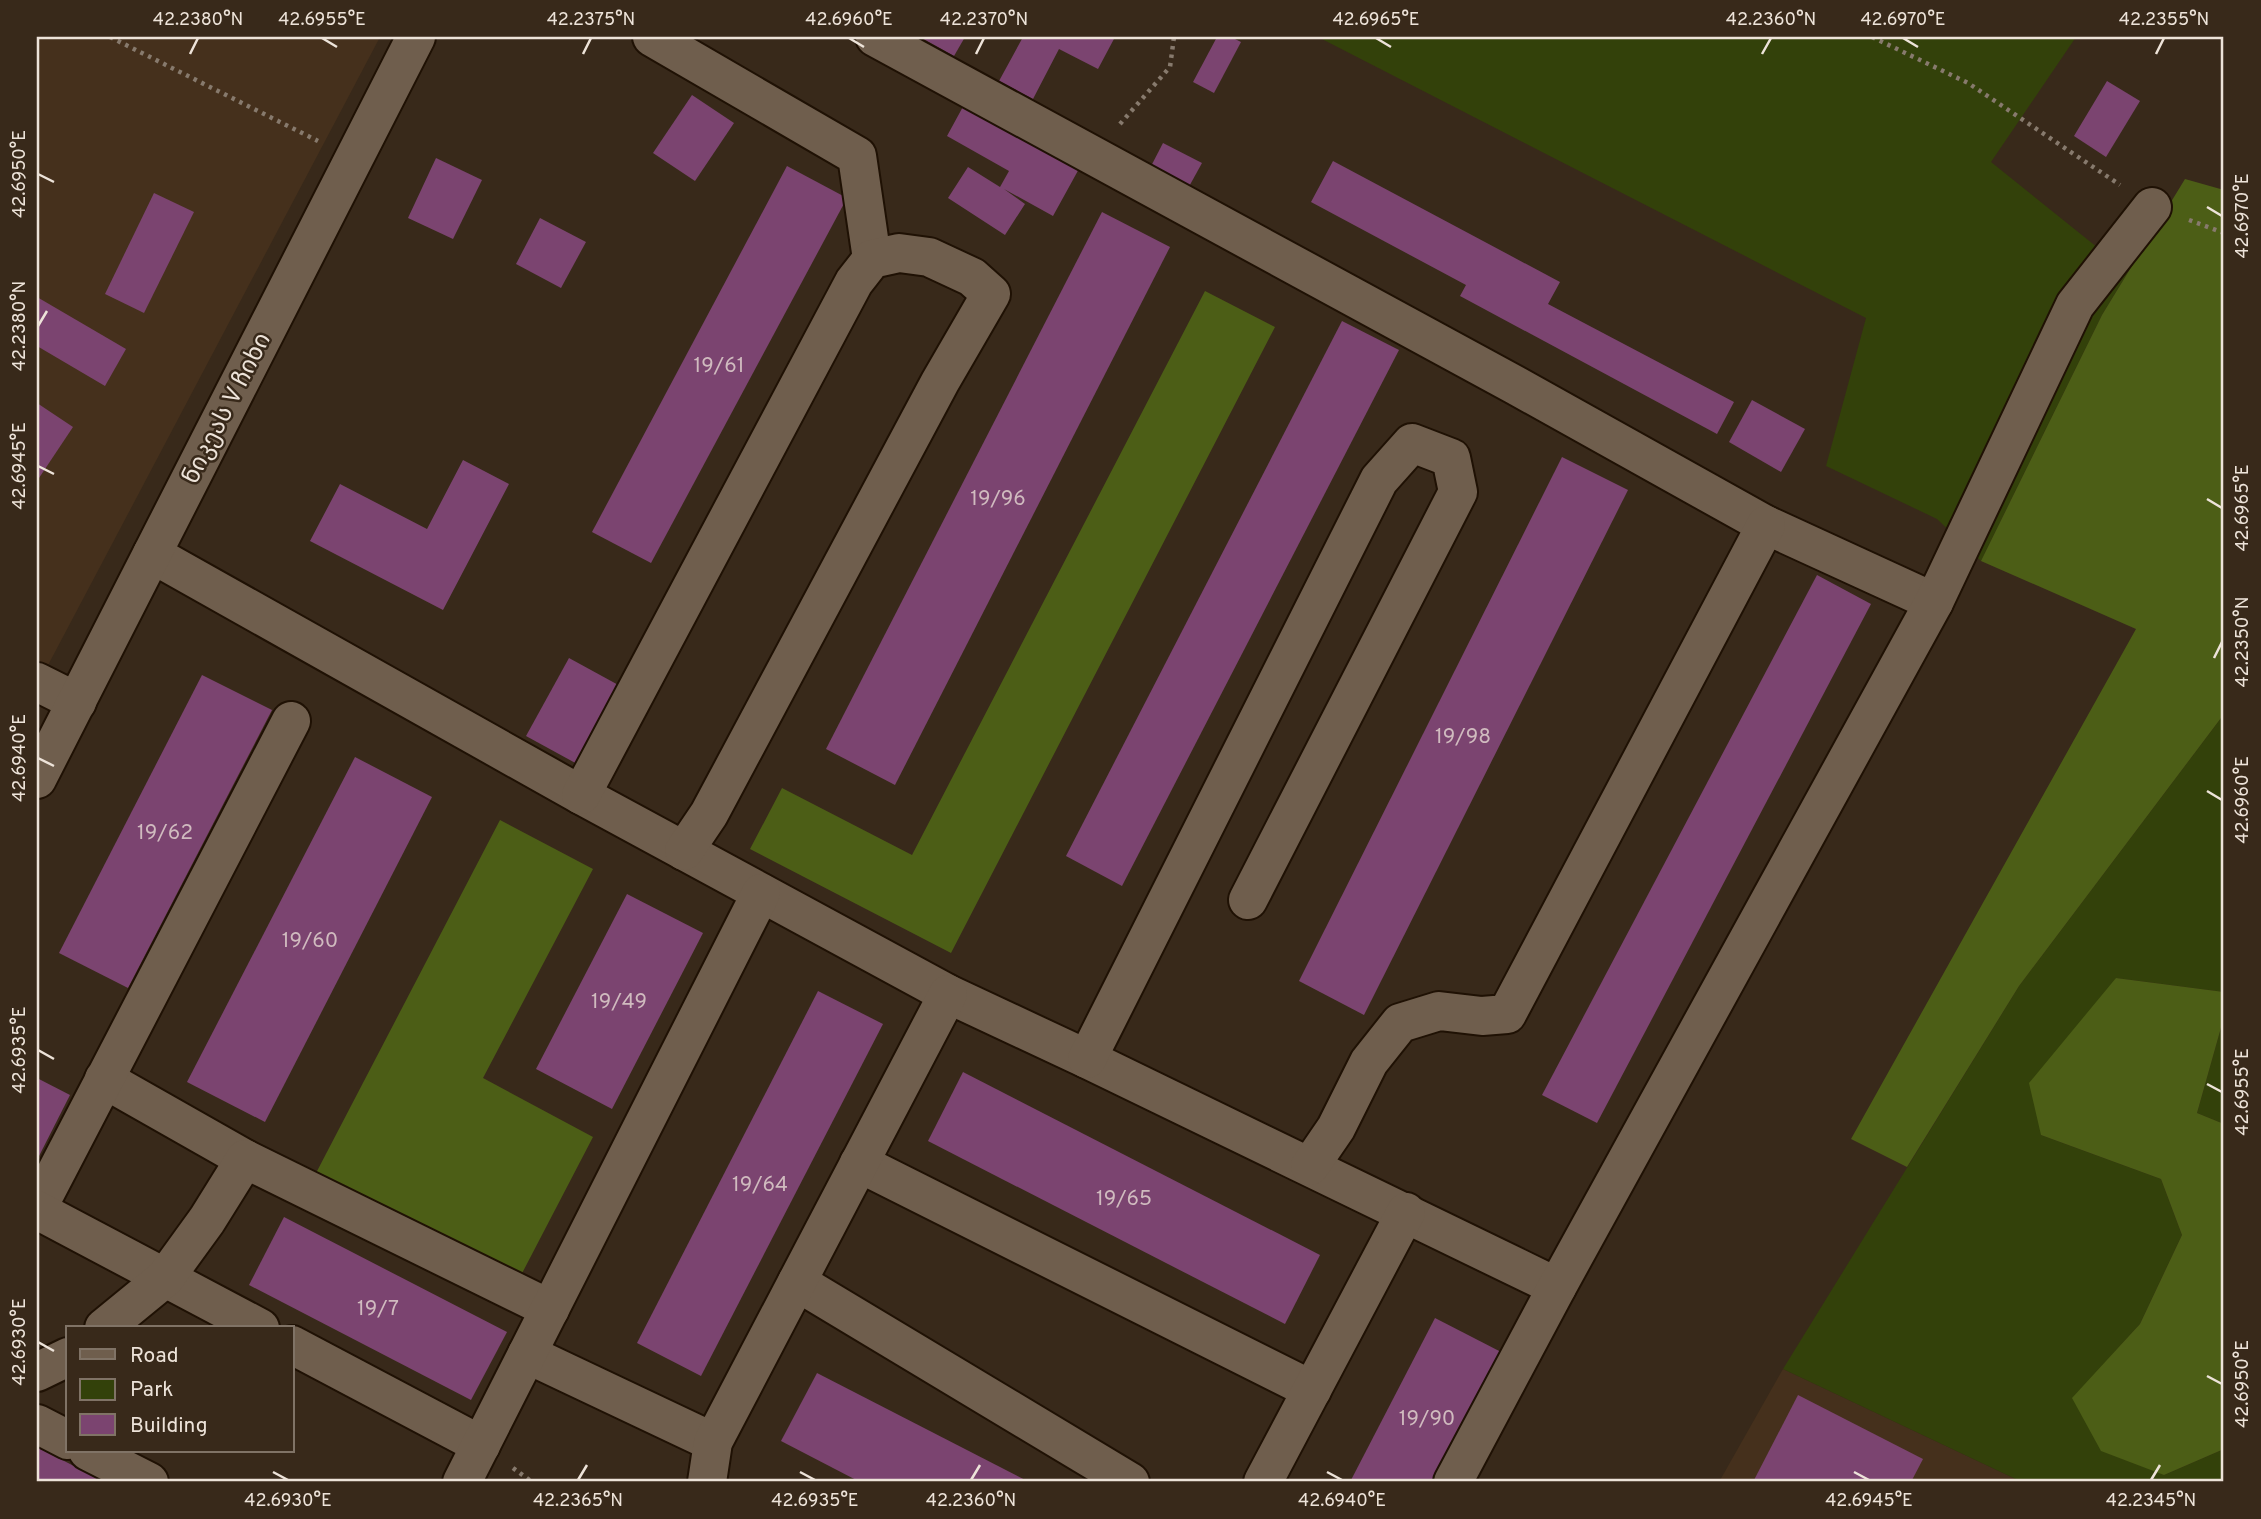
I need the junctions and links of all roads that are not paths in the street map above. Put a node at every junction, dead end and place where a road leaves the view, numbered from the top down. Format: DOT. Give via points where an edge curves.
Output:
graph roads {
  1 [pos="415,37"];
  2 [pos="652,37"];
  3 [pos="875,37"];
  4 [pos="2152,207"];
  5 [pos="873,259"];
  6 [pos="1766,525"];
  7 [pos="152,554"];
  8 [pos="1934,602"];
  9 [pos="37,682"];
  10 [pos="77,702"];
  11 [pos="291,721"];
  12 [pos="37,779"];
  13 [pos="582,795"];
  14 [pos="684,851"];
  15 [pos="761,893"];
  16 [pos="1248,900"];
  17 [pos="948,994"];
  18 [pos="1087,1059"];
  19 [pos="104,1079"];
  20 [pos="245,1159"];
  21 [pos="859,1163"];
  22 [pos="1310,1166"];
  23 [pos="37,1209"];
  24 [pos="1406,1212"];
  25 [pos="165,1278"];
  26 [pos="797,1282"];
  27 [pos="1557,1287"];
  28 [pos="550,1310"];
  29 [pos="106,1326"];
  30 [pos="256,1326"];
  31 [pos="294,1346"];
  32 [pos="527,1354"];
  33 [pos="66,1358"];
  34 [pos="37,1372"];
  35 [pos="1312,1390"];
  36 [pos="37,1424"];
  37 [pos="66,1439"];
  38 [pos="713,1443"];
  39 [pos="481,1445"];
  40 [pos="90,1452"];
  41 [pos="149,1482"];
  42 [pos="462,1482"];
  43 [pos="707,1482"];
  44 [pos="1130,1482"];
  45 [pos="1263,1482"];
  46 [pos="1453,1482"];
  1 -- 7 [label="street, ნიკეას V ჩიხი"];
  2 -- 5 [label="street" via="857,156"];
  3 -- 6 [label="street"];
  4 -- 8 [label="street" via="2075,305"];
  5 -- 13 [label="street" via="853,282"];
  5 -- 14 [label="street" via="899,253 929,257 972,278 991,294 709,814"];
  6 -- 8 [label="street"];
  6 -- 22 [label="street" via="1507,1014 1438,1011 1400,1023 1369,1062 1336,1128"];
  7 -- 10 [label="street, ნიკეას V ჩიხი"];
  7 -- 13 [label="street"];
  8 -- 27 [label="street"];
  9 -- 10 [label="street"];
  10 -- 12 [label="street, ნიკეას V ჩიხი"];
  11 -- 19 [label="street"];
  13 -- 14 [label="street"];
  14 -- 15 [label="street"];
  15 -- 17 [label="street"];
  15 -- 28 [label="street"];
  16 -- 18 [label="street" via="1458,492 1451,458 1412,443 1379,480"];
  17 -- 18 [label="street"];
  17 -- 21 [label="street"];
  18 -- 22 [label="street"];
  19 -- 20 [label="street"];
  19 -- 23 [label="street"];
  20 -- 25 [label="street"];
  20 -- 28 [label="street"];
  21 -- 26 [label="street"];
  21 -- 35 [label="street"];
  22 -- 24 [label="street"];
  23 -- 25 [label="street"];
  24 -- 27 [label="street"];
  24 -- 35 [label="street"];
  25 -- 29 [label="street"];
  25 -- 30 [label="street"];
  26 -- 38 [label="street"];
  26 -- 44 [label="street"];
  27 -- 46 [label="street"];
  28 -- 32 [label="street"];
  31 -- 39 [label="street"];
  32 -- 38 [label="street"];
  32 -- 39 [label="street"];
  33 -- 34 [label="street"];
  35 -- 45 [label="street"];
  36 -- 37 [label="street"];
  38 -- 43 [label="street"];
  39 -- 42 [label="street"];
  40 -- 41 [label="street"];
}
